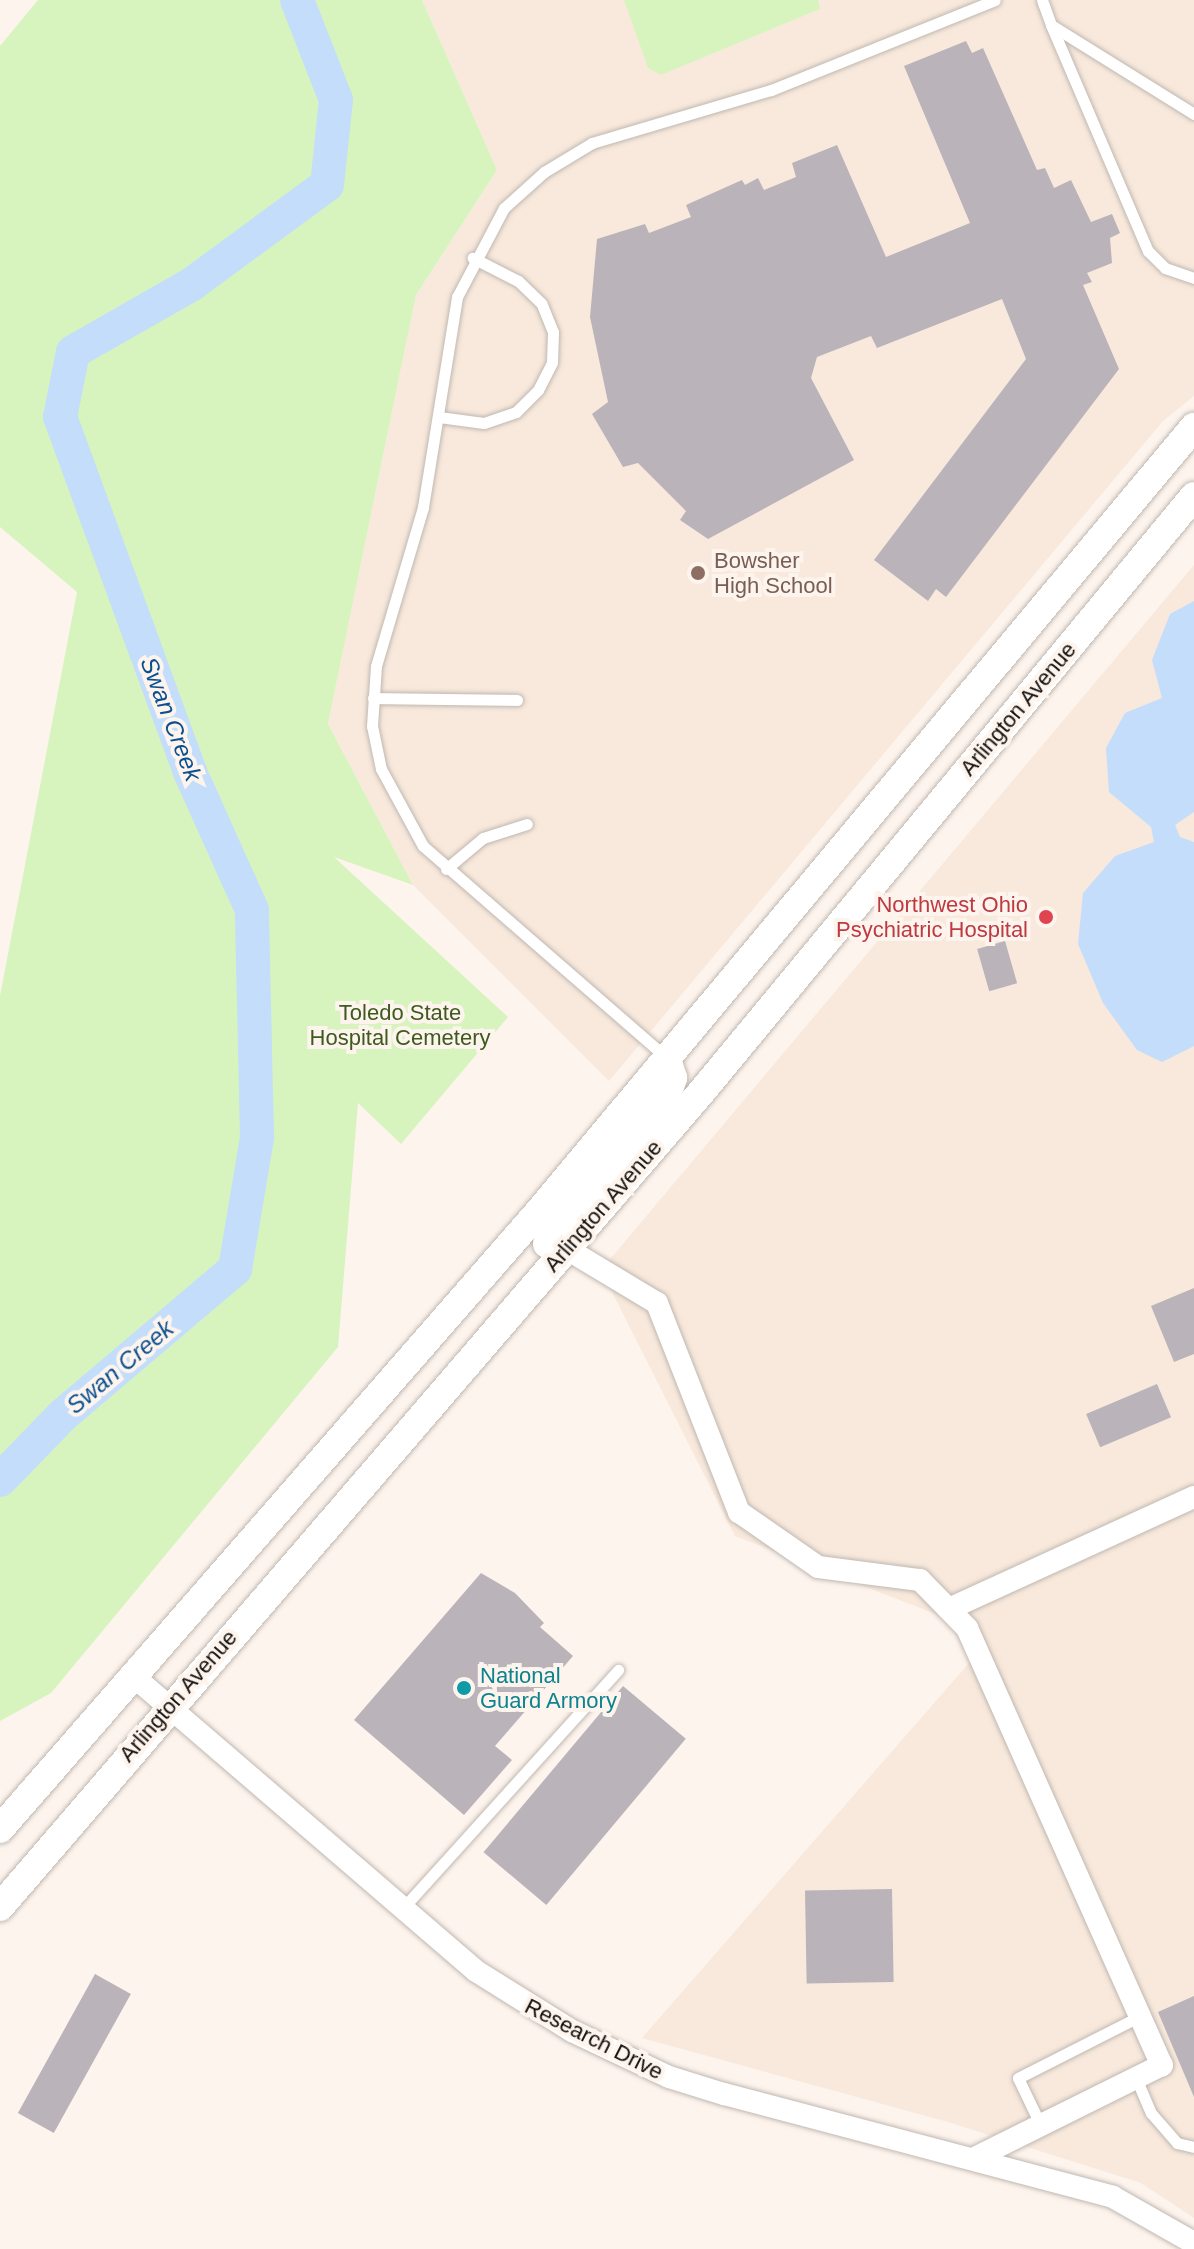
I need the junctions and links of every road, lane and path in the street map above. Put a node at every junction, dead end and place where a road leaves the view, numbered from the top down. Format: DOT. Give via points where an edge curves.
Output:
graph roads {
  1 [pos="995,0"];
  2 [pos="1042,0"];
  3 [pos="1051,25"];
  4 [pos="1194,114"];
  5 [pos="473,258"];
  6 [pos="1194,278"];
  7 [pos="439,417"];
  8 [pos="1194,427"];
  9 [pos="1194,496"];
  10 [pos="373,698"];
  11 [pos="517,700"];
  12 [pos="527,824"];
  13 [pos="446,869"];
  14 [pos="667,1058"];
  15 [pos="567,1249"];
  16 [pos="1194,1497"];
  17 [pos="346,1503"];
  18 [pos="949,1609"];
  19 [pos="618,1670"];
  20 [pos="132,1675"];
  21 [pos="169,1707"];
  22 [pos="0,1829"];
  23 [pos="0,1907"];
  24 [pos="403,1908"];
  25 [pos="1140,2016"];
  26 [pos="1136,2078"];
  27 [pos="1041,2126"];
  28 [pos="1194,2147"];
  29 [pos="977,2157"];
  30 [pos="1194,2243"];
  1 -- 5 [label="lane" via="771,90 592,143 514,199"];
  2 -- 3 [label="lane"];
  3 -- 4 [label="lane"];
  3 -- 6 [label="lane" via="1148,251 1176,275"];
  5 -- 7 [label="lane" via="451,323"];
  5 -- 7 [label="lane" via="518,281 541,303 553,332 552,362 538,390 516,412 484,423"];
  7 -- 10 [label="lane" via="423,507 380,646"];
  8 -- 14 [label="street, Arlington Avenue"];
  9 -- 15 [label="street, Arlington Avenue"];
  10 -- 11 [label="lane"];
  10 -- 13 [label="lane" via="375,748 389,790 411,832"];
  12 -- 13 [label="lane" via="483,838"];
  13 -- 14 [label="lane"];
  14 -- 17 [label="street" via="673,1078 664,1103 426,1384"];
  14 -- 20 [label="street, Arlington Avenue"];
  15 -- 17 [label="street, Arlington Avenue"];
  15 -- 18 [label="street" via="657,1303 739,1512 818,1567 920,1580"];
  16 -- 18 [label="street"];
  17 -- 21 [label="street, Arlington Avenue"];
  18 -- 25 [label="street" via="967,1628"];
  19 -- 24 [label="lane"];
  20 -- 21 [label="street, Research Drive"];
  20 -- 22 [label="street, Arlington Avenue"];
  21 -- 23 [label="street, Arlington Avenue"];
  21 -- 24 [label="street, Research Drive"];
  24 -- 29 [label="street, Research Drive" via="522,2003 621,2057 724,2094"];
  25 -- 26 [label="street" via="1162,2065"];
  25 -- 27 [label="lane" via="1018,2078"];
  26 -- 27 [label="street"];
  26 -- 28 [label="lane" via="1151,2113 1177,2143"];
  27 -- 29 [label="street"];
  29 -- 30 [label="street, Research Drive" via="1113,2197"];
}
